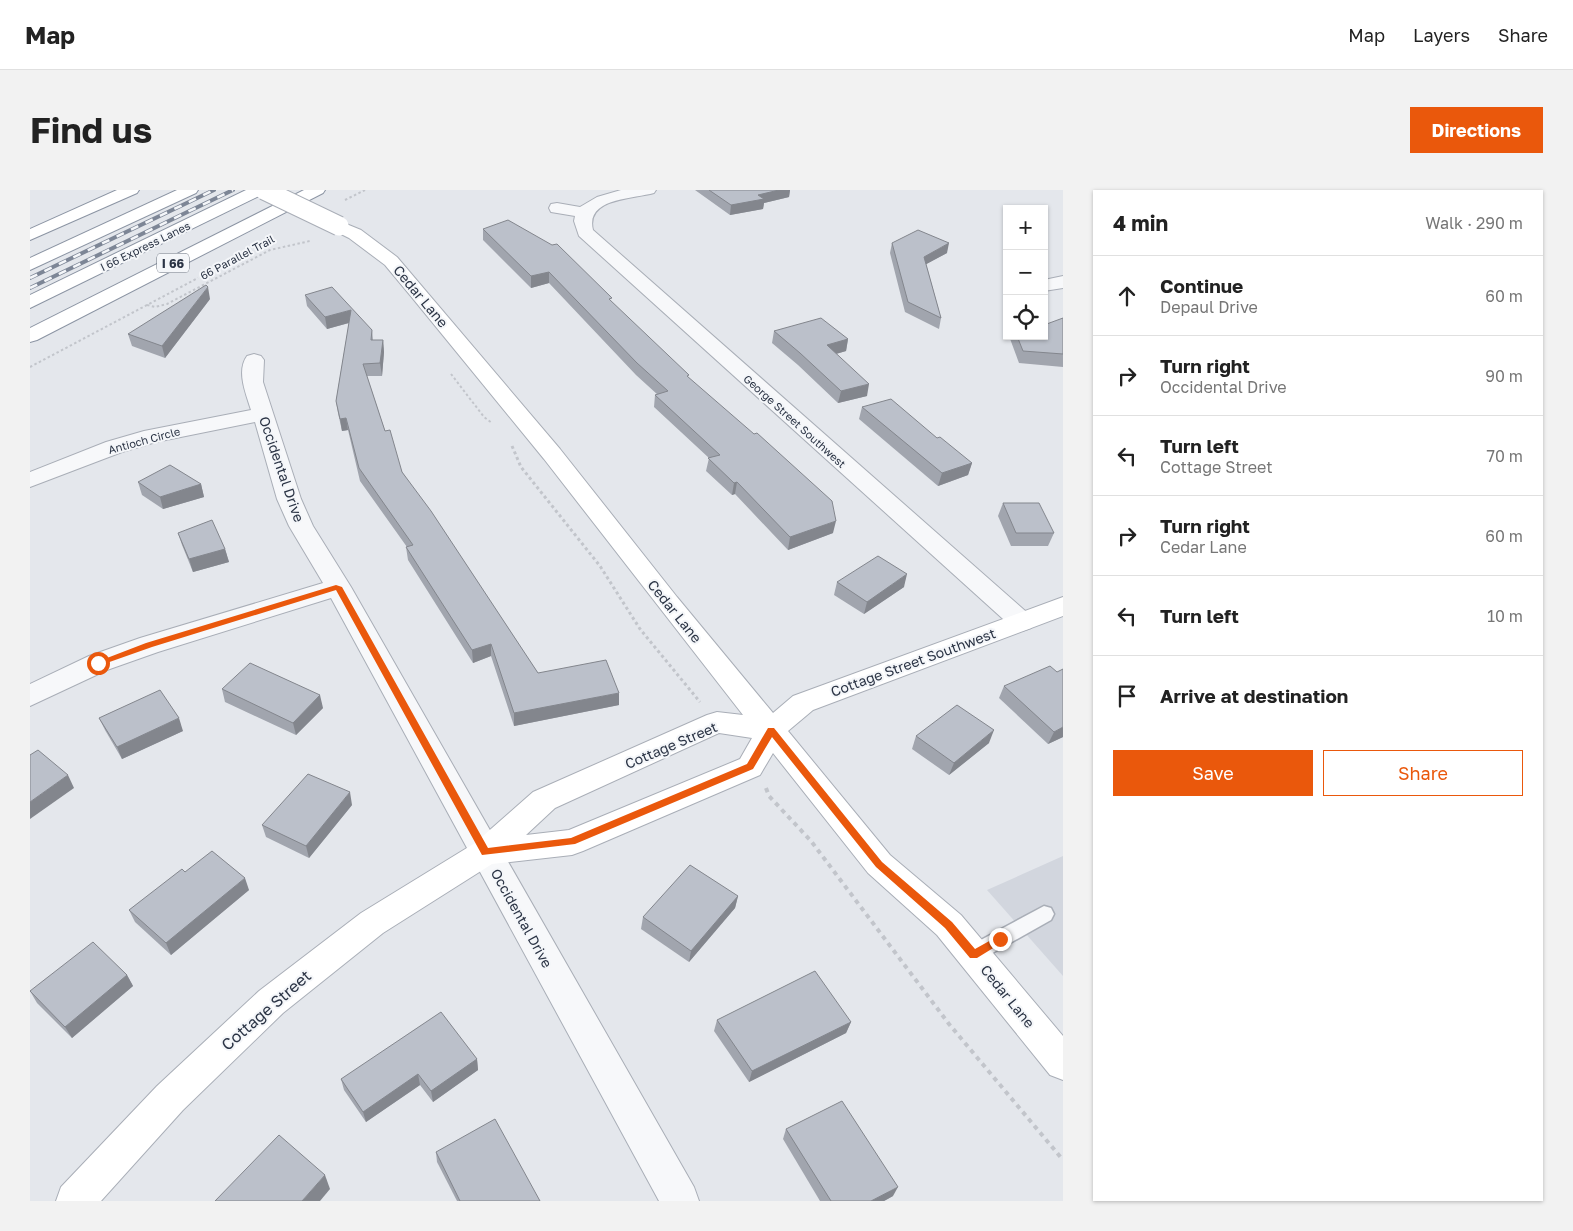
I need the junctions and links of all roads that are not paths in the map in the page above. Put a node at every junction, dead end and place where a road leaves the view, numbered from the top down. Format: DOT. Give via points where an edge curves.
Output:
graph roads {
  1 [pos="131,190"];
  2 [pos="190,190"];
  3 [pos="260,190"];
  4 [pos="264,190"];
  5 [pos="316,190"];
  6 [pos="648,190"];
  7 [pos="557,208"];
  8 [pos="584,213"];
  9 [pos="30,235"];
  10 [pos="30,265"];
  11 [pos="1063,282"];
  12 [pos="1048,285"];
  13 [pos="30,302"];
  14 [pos="30,336"];
  15 [pos="254,360"];
  16 [pos="262,414"];
  17 [pos="30,480"];
  18 [pos="338,587"];
  19 [pos="1063,606"];
  20 [pos="1022,622"];
  21 [pos="30,696"];
  22 [pos="771,730"];
  23 [pos="486,852"];
  24 [pos="1044,914"];
  25 [pos="973,954"];
  26 [pos="1063,1063"];
  27 [pos="75,1201"];
  28 [pos="680,1201"];
  1 -- 9 [label="main road"];
  2 -- 10 [label="main road"];
  3 -- 13 [label="main road, I 66 Express Lanes"];
  4 -- 22 [label="main road, Cedar Lane, bridge" via="355,234 391,261 552,454"];
  5 -- 14 [label="main road, I 66"];
  6 -- 8 [label="street" via="608,198"];
  7 -- 8 [label="street"];
  8 -- 20 [label="street, George Street Southwest" via="581,224 585,232"];
  11 -- 12 [label="street"];
  15 -- 16 [label="street, Occidental Drive" via="253,382"];
  16 -- 17 [label="street, Antioch Circle" via="152,436 114,447"];
  16 -- 18 [label="street, Occidental Drive" via="289,499 301,526"];
  18 -- 21 [label="street" via="98,663"];
  18 -- 23 [label="street, Occidental Drive"];
  19 -- 20 [label="main road, Cottage Street Southwest"];
  20 -- 22 [label="main road, Cottage Street Southwest" via="803,703"];
  22 -- 23 [label="main road, Cottage Street" via="750,766 572,842"];
  22 -- 23 [label="main road, Cottage Street" via="717,722 544,800"];
  22 -- 25 [label="main road, Cedar Lane" via="879,864 949,925"];
  23 -- 27 [label="main road, Cottage Street" via="372,922 271,1002 170,1098"];
  23 -- 28 [label="street, Occidental Drive"];
  24 -- 25 [label="lane"];
  25 -- 26 [label="main road, Cedar Lane"];
}
